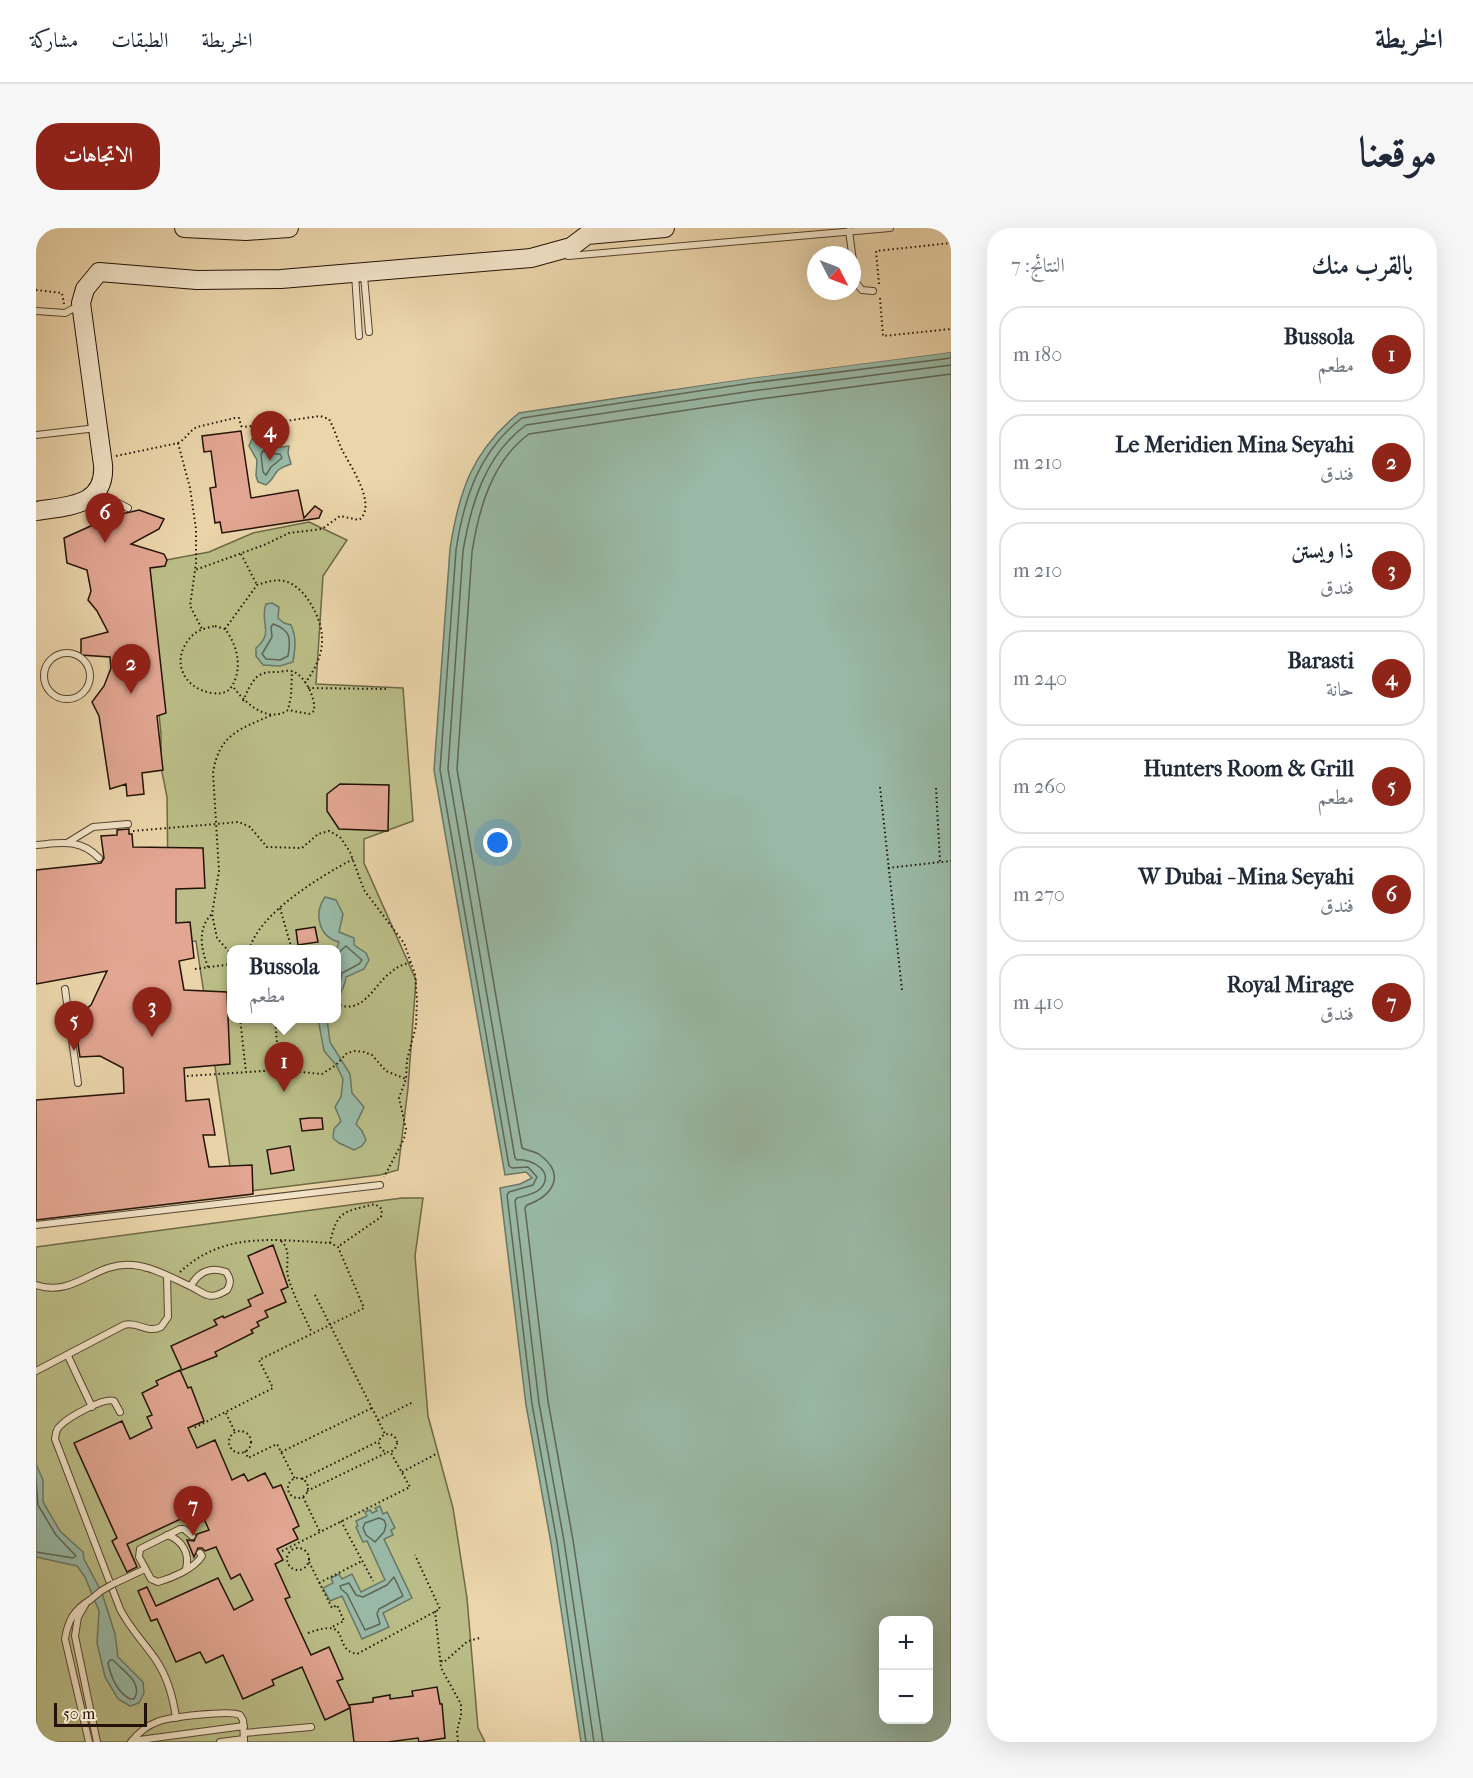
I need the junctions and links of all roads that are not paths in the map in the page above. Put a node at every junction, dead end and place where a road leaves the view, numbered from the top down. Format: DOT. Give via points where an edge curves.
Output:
graph roads {
  1 [pos="184,228"];
  2 [pos="289,228"];
  3 [pos="665,228"];
  4 [pos="890,228"];
  5 [pos="849,231"];
  6 [pos="531,258"];
  7 [pos="359,272"];
  8 [pos="873,291"];
  9 [pos="75,308"];
  10 [pos="36,311"];
  11 [pos="369,332"];
  12 [pos="359,336"];
  13 [pos="97,428"];
  14 [pos="36,435"];
  15 [pos="96,492"];
  16 [pos="128,508"];
  17 [pos="36,511"];
  18 [pos="45,670"];
  19 [pos="36,671"];
  20 [pos="46,686"];
  21 [pos="36,687"];
  22 [pos="128,824"];
  23 [pos="67,843"];
  24 [pos="36,845"];
  25 [pos="99,858"];
  26 [pos="65,989"];
  27 [pos="78,1083"];
  28 [pos="380,1185"];
  29 [pos="36,1225"];
  30 [pos="170,1277"];
  31 [pos="36,1285"];
  32 [pos="191,1286"];
  33 [pos="68,1356"];
  34 [pos="36,1371"];
  35 [pos="92,1407"];
  36 [pos="120,1412"];
  37 [pos="166,1535"];
  38 [pos="192,1536"];
  39 [pos="200,1553"];
  40 [pos="145,1569"];
  41 [pos="186,1569"];
  42 [pos="90,1600"];
  43 [pos="176,1718"];
  44 [pos="311,1727"];
  45 [pos="244,1735"];
  46 [pos="132,1741"];
  47 [pos="89,1742"];
  48 [pos="98,1742"];
  49 [pos="220,1742"];
  1 -- 2 [label="street"];
  3 -- 6 [label="street" via="587,235 571,247"];
  4 -- 5 [label="lane"];
  5 -- 6 [label="lane"];
  5 -- 8 [label="lane" via="856,284 862,290"];
  6 -- 7 [label="street"];
  7 -- 9 [label="street" via="281,279 196,280 99,272"];
  7 -- 11 [label="lane"];
  7 -- 12 [label="lane"];
  9 -- 10 [label="lane"];
  9 -- 13 [label="street"];
  13 -- 14 [label="lane"];
  13 -- 15 [label="street" via="103,479"];
  15 -- 16 [label="lane"];
  15 -- 17 [label="street" via="79,504"];
  18 -- 19 [label="lane"];
  18 -- 20 [label="lane"];
  18 -- 20 [label="lane" via="55,656 75,655 83,660 89,679 86,688 70,699 60,698"];
  20 -- 21 [label="lane"];
  22 -- 23 [label="lane" via="93,827"];
  23 -- 24 [label="lane"];
  23 -- 25 [label="lane" via="86,846"];
  26 -- 27 [label="lane"];
  28 -- 29 [label="lane"];
  30 -- 31 [label="lane" via="146,1267 123,1265 101,1270 66,1287"];
  30 -- 32 [label="lane"];
  30 -- 33 [label="lane" via="168,1317 161,1328 124,1325"];
  32 -- 32 [label="lane" via="202,1294 215,1296 227,1290 230,1278 226,1272 213,1269 199,1275"];
  33 -- 34 [label="lane"];
  33 -- 35 [label="lane"];
  35 -- 36 [label="lane" via="109,1399"];
  35 -- 43 [label="lane" via="62,1424 56,1439 120,1609 167,1679"];
  37 -- 38 [label="lane" via="182,1529"];
  37 -- 40 [label="lane" via="140,1549"];
  37 -- 41 [label="lane" via="182,1545"];
  39 -- 41 [label="lane" via="200,1559"];
  40 -- 41 [label="lane" via="158,1582"];
  40 -- 42 [label="lane, bridge"];
  42 -- 47 [label="lane" via="72,1616 65,1639"];
  42 -- 48 [label="lane" via="78,1617 75,1636"];
  43 -- 45 [label="lane" via="235,1712 240,1715"];
  43 -- 46 [label="lane" via="146,1727"];
  44 -- 45 [label="lane"];
  45 -- 46 [label="lane"];
  45 -- 49 [label="lane"];
}
